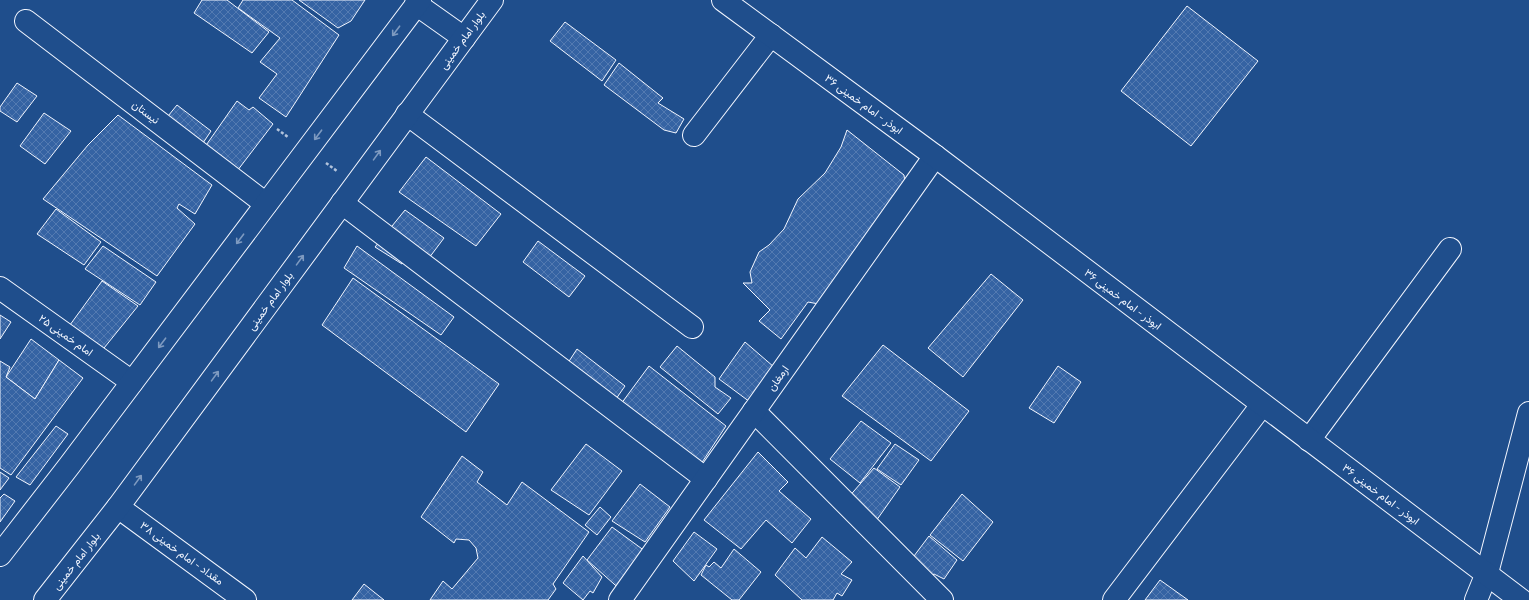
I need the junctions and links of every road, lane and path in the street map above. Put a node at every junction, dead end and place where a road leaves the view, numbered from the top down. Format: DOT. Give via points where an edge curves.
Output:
graph roads {
  1 [pos="492,0"];
  2 [pos="723,0"];
  3 [pos="418,2"];
  4 [pos="26,21"];
  5 [pos="771,35"];
  6 [pos="464,38"];
  7 [pos="407,114"];
  8 [pos="694,135"];
  9 [pos="935,156"];
  10 [pos="342,203"];
  11 [pos="266,204"];
  12 [pos="1450,249"];
  13 [pos="0,288"];
  14 [pos="692,328"];
  15 [pos="132,382"];
  16 [pos="1262,405"];
  17 [pos="754,411"];
  18 [pos="1529,413"];
  19 [pos="1309,440"];
  20 [pos="706,479"];
  21 [pos="118,507"];
  22 [pos="0,555"];
  23 [pos="1494,578"];
  24 [pos="45,600"];
  25 [pos="245,600"];
  26 [pos="620,600"];
  27 [pos="942,600"];
  28 [pos="1114,600"];
  29 [pos="1476,600"];
  30 [pos="1521,600"];
  1 -- 6 [label="street, بلوار امام خمینی"];
  2 -- 5 [label="street, ابوذر - امام خمینی ۳۶"];
  3 -- 6 [label="street"];
  3 -- 11 [label="street, one-way"];
  4 -- 11 [label="street, نیستان"];
  5 -- 8 [label="street"];
  5 -- 9 [label="street, ابوذر - امام خمینی ۳۶"];
  6 -- 7 [label="street, بلوار امام خمینی"];
  10 -- 7 [label="street, بلوار امام خمینی, one-way"];
  7 -- 14 [label="street"];
  9 -- 16 [label="street, ابوذر - امام خمینی ۳۶"];
  9 -- 17 [label="street, ارمغان"];
  10 -- 20 [label="street"];
  21 -- 10 [label="street, بلوار امام خمینی, one-way"];
  11 -- 15 [label="street, one-way"];
  12 -- 19 [label="street"];
  13 -- 15 [label="street, امام خمینی ۲۵"];
  15 -- 22 [label="street"];
  16 -- 19 [label="street, ابوذر - امام خمینی ۳۶"];
  16 -- 28 [label="street"];
  17 -- 20 [label="street, ارمغان"];
  17 -- 27 [label="street"];
  18 -- 23 [label="street"];
  19 -- 23 [label="street, ابوذر - امام خمینی ۳۶"];
  20 -- 26 [label="street, ارمغان"];
  21 -- 24 [label="street, بلوار امام خمینی"];
  21 -- 25 [label="street, مقداد - امام خمینی ۳۸"];
  23 -- 29 [label="street"];
  23 -- 30 [label="street, ابوذر - امام خمینی ۳۶"];
}
